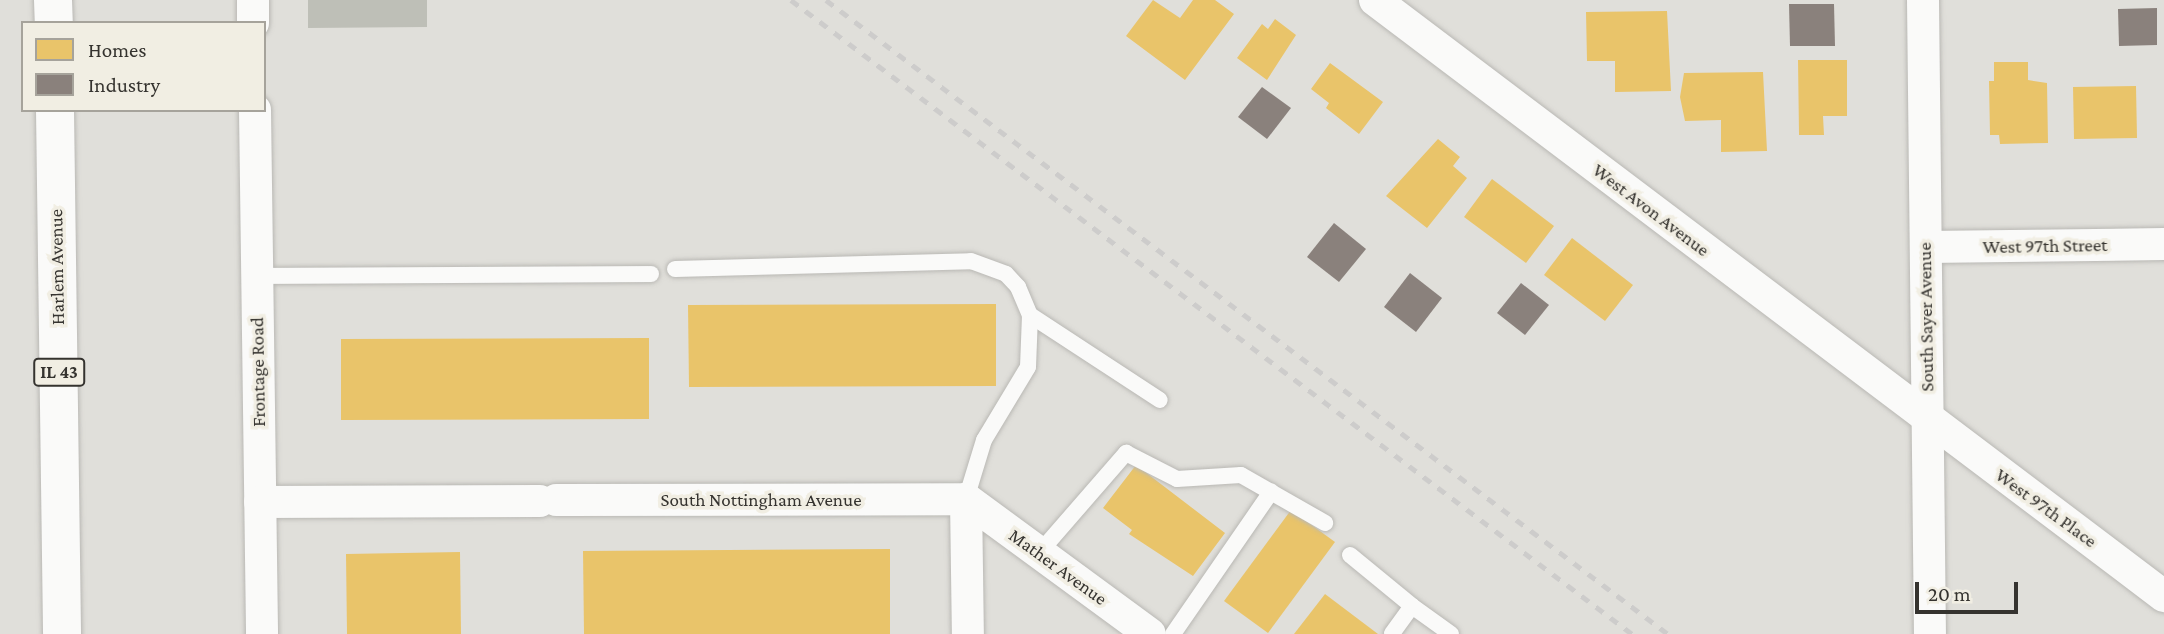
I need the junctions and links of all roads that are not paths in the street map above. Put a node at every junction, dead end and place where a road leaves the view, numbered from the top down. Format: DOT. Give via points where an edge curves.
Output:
graph roads {
  1 [pos="53,0"];
  2 [pos="253,0"];
  3 [pos="1375,0"];
  4 [pos="1923,0"];
  5 [pos="54,21"];
  6 [pos="253,21"];
  7 [pos="55,112"];
  8 [pos="255,112"];
  9 [pos="2164,244"];
  10 [pos="1926,247"];
  11 [pos="675,268"];
  12 [pos="651,274"];
  13 [pos="257,275"];
  14 [pos="1030,315"];
  15 [pos="1160,400"];
  16 [pos="1927,421"];
  17 [pos="1271,492"];
  18 [pos="966,499"];
  19 [pos="260,502"];
  20 [pos="1325,523"];
  21 [pos="1039,553"];
  22 [pos="1350,555"];
  23 [pos="2164,596"];
  24 [pos="1412,606"];
  25 [pos="62,634"];
  26 [pos="262,634"];
  27 [pos="968,634"];
  28 [pos="1150,634"];
  29 [pos="1173,634"];
  30 [pos="1392,634"];
  31 [pos="1451,634"];
  32 [pos="1930,634"];
  1 -- 5 [label="main road"];
  2 -- 6 [label="street"];
  3 -- 16 [label="street, West Avon Avenue"];
  4 -- 10 [label="street, South Sayer Avenue"];
  7 -- 25 [label="main road, Harlem Avenue / IL 43"];
  8 -- 13 [label="street, Frontage Road"];
  9 -- 10 [label="street, West 97th Street"];
  10 -- 16 [label="street, South Sayer Avenue"];
  11 -- 14 [label="lane" via="971,261 1006,274 1018,286"];
  12 -- 13 [label="lane"];
  13 -- 19 [label="street, Frontage Road"];
  14 -- 15 [label="lane"];
  14 -- 18 [label="lane" via="1028,367 984,440"];
  16 -- 23 [label="street, West 97th Place"];
  16 -- 32 [label="street, South Sayer Avenue"];
  17 -- 20 [label="lane"];
  17 -- 21 [label="lane" via="1241,475 1177,479 1126,453"];
  17 -- 29 [label="lane"];
  18 -- 19 [label="street, South Nottingham Avenue"];
  18 -- 21 [label="street, Mather Avenue"];
  18 -- 27 [label="street"];
  19 -- 26 [label="street, Frontage Road"];
  21 -- 28 [label="street, Mather Avenue"];
  22 -- 24 [label="lane"];
  24 -- 30 [label="lane"];
  24 -- 31 [label="lane"];
}
